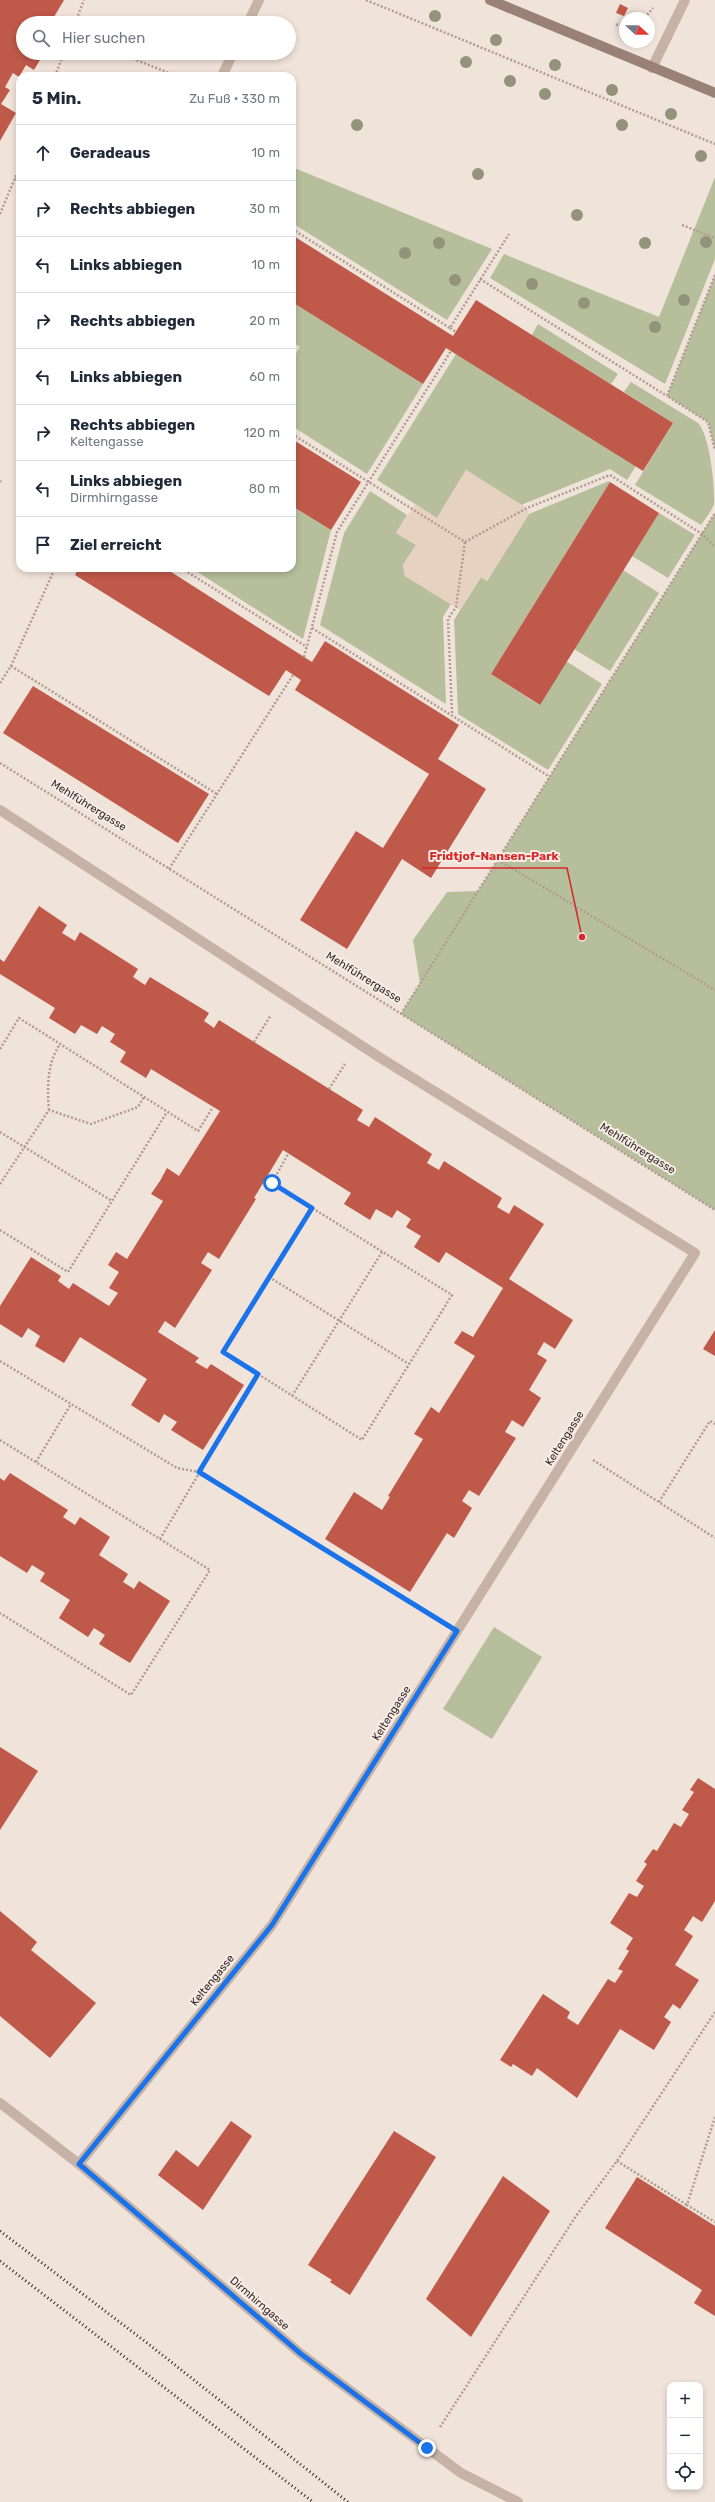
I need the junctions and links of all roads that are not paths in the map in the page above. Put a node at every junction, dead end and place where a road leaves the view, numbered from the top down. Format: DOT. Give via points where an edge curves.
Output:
graph roads {
  1 [pos="259,0"];
  2 [pos="490,0"];
  3 [pos="685,0"];
  4 [pos="251,16"];
  5 [pos="230,60"];
  6 [pos="652,68"];
  7 [pos="224,72"];
  8 [pos="715,93"];
  9 [pos="0,810"];
  10 [pos="0,2103"];
  11 [pos="79,2164"];
  12 [pos="518,2502"];
  1 -- 4 [label="street"];
  2 -- 6 [label="street"];
  3 -- 6 [label="street"];
  5 -- 7 [label="street"];
  6 -- 8 [label="street"];
  9 -- 11 [label="street, Keltengasse" via="358,1043 695,1253 272,1925"];
  10 -- 11 [label="street, Dirmhirngasse"];
  11 -- 12 [label="street, Dirmhirngasse" via="301,2354 461,2473"];
}
